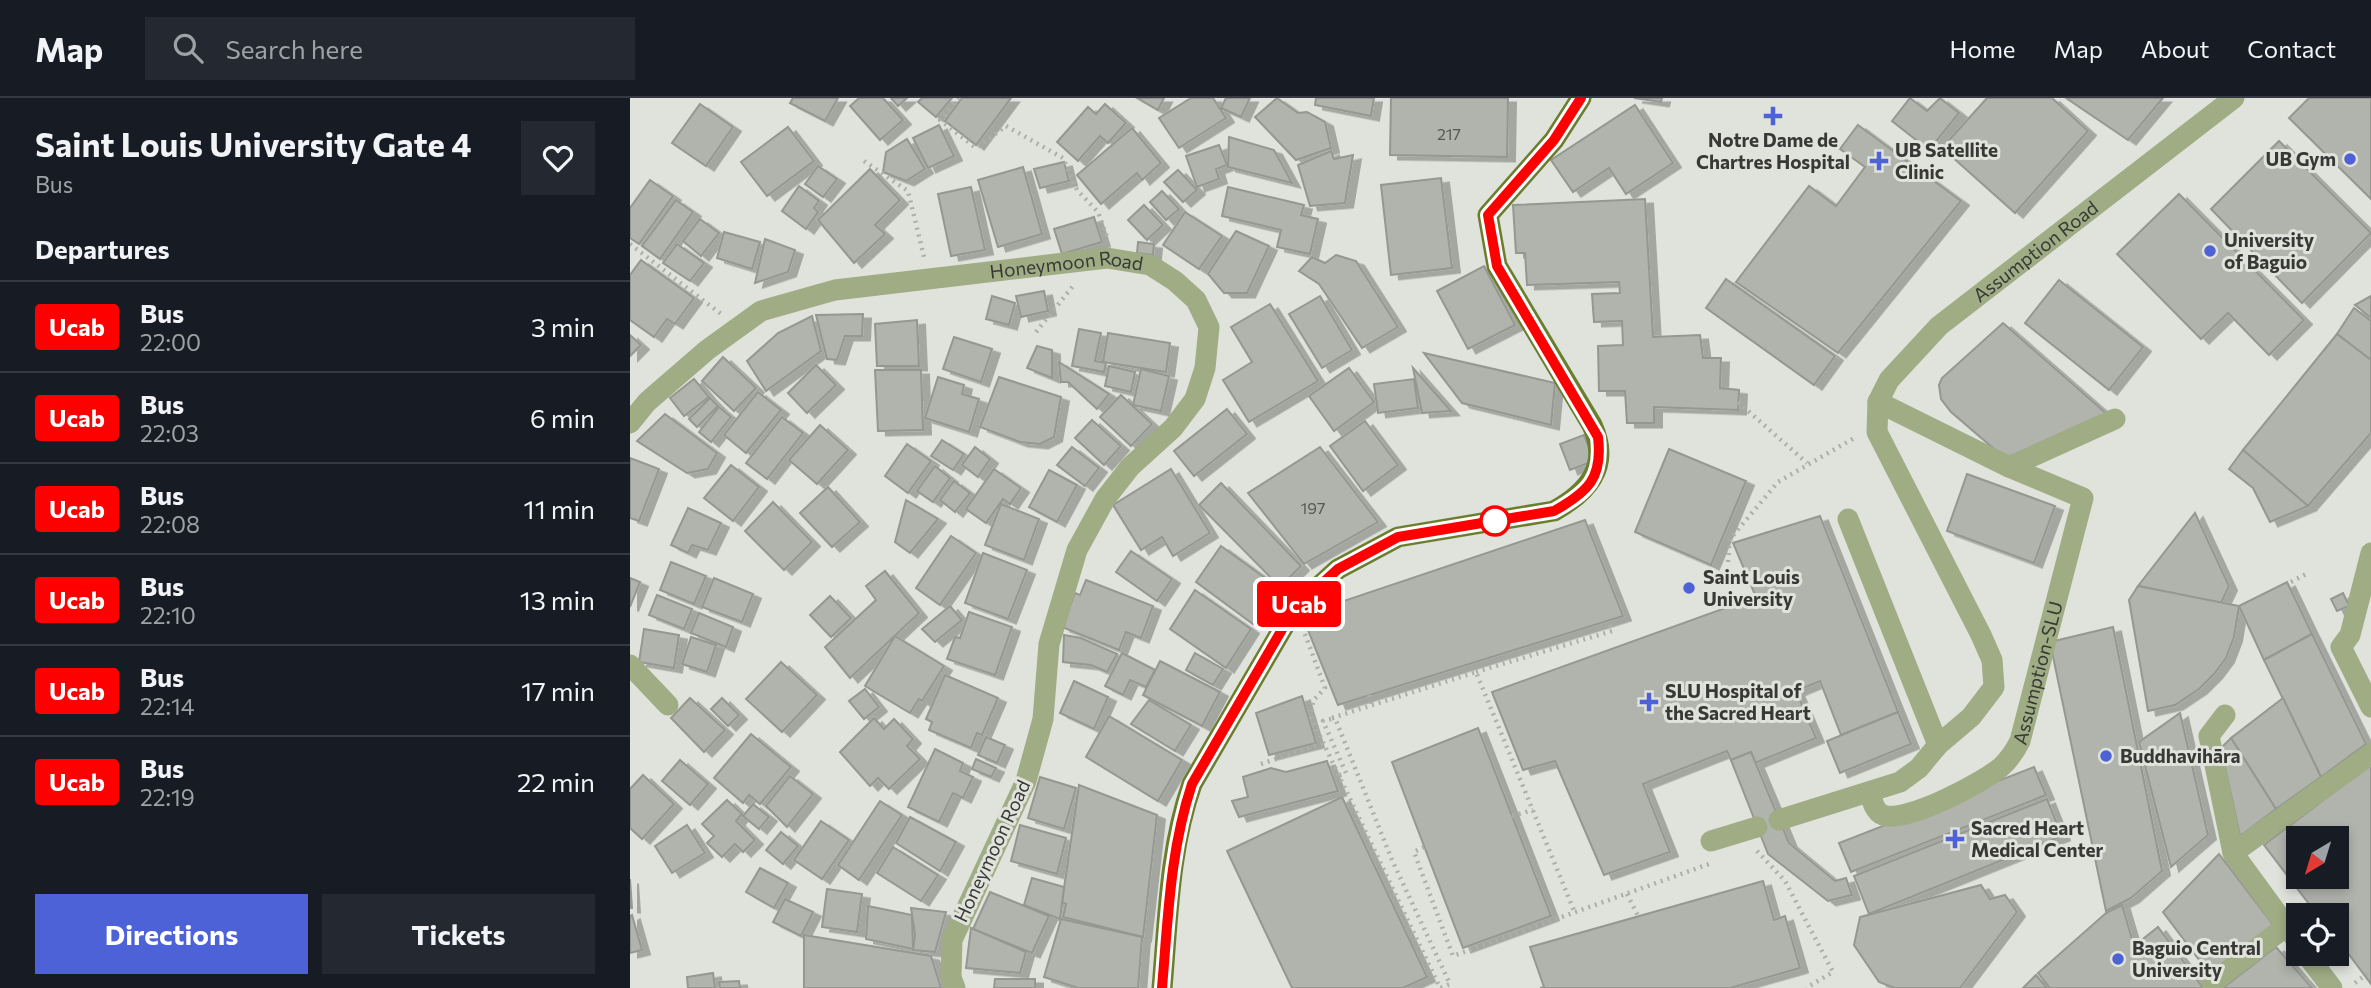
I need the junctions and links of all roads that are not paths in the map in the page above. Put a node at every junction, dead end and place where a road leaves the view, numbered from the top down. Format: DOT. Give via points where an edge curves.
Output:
graph roads {
  1 [pos="1581,98"];
  2 [pos="2234,98"];
  3 [pos="1878,402"];
  4 [pos="2115,419"];
  5 [pos="630,423"];
  6 [pos="1871,433"];
  7 [pos="2009,467"];
  8 [pos="1848,519"];
  9 [pos="2371,553"];
  10 [pos="630,665"];
  11 [pos="668,705"];
  12 [pos="2371,707"];
  13 [pos="2225,715"];
  14 [pos="1938,745"];
  15 [pos="2371,754"];
  16 [pos="1870,793"];
  17 [pos="1779,820"];
  18 [pos="1756,837"];
  19 [pos="1711,841"];
  20 [pos="2233,853"];
  21 [pos="2286,927"];
  22 [pos="2286,937"];
  23 [pos="2320,966"];
  24 [pos="2212,983"];
  25 [pos="2343,986"];
  26 [pos="955,988"];
  27 [pos="1162,988"];
  1 -- 27 [label="main road" via="1554,140 1488,215 1497,266 1598,437 1599,469 1575,499 1554,511 1398,537 1338,569 1294,609 1192,784 1181,815 1168,900"];
  2 -- 3 [label="street, Assumption Road" via="1939,326 1889,380"];
  3 -- 6 [label="street, Assumption Road"];
  3 -- 7 [label="street, Assumption-SLU"];
  4 -- 7 [label="street"];
  5 -- 26 [label="street, Honeymoon Road" via="647,402 761,311 835,290 1107,258 1150,265 1196,300 1209,327 1205,368 1195,399 1166,435 1130,467 1105,499 1077,550 1049,644 1043,719 1026,781 951,940"];
  6 -- 14 [label="street, Assumption-SLU" via="1992,660 1994,687 1971,717"];
  7 -- 16 [label="street, Assumption-SLU" via="2083,498 2020,741 2000,769 1920,810 1895,817 1883,815"];
  8 -- 14 [label="street"];
  9 -- 12 [label="street" via="2350,635 2342,647"];
  10 -- 11 [label="street"];
  13 -- 20 [label="street" via="2209,736"];
  14 -- 16 [label="street, Assumption-SLU" via="1900,782"];
  15 -- 20 [label="street"];
  16 -- 17 [label="street, Assumption-SLU"];
  18 -- 19 [label="street"];
  20 -- 21 [label="street"];
  22 -- 24 [label="street"];
  23 -- 25 [label="street"];
}
